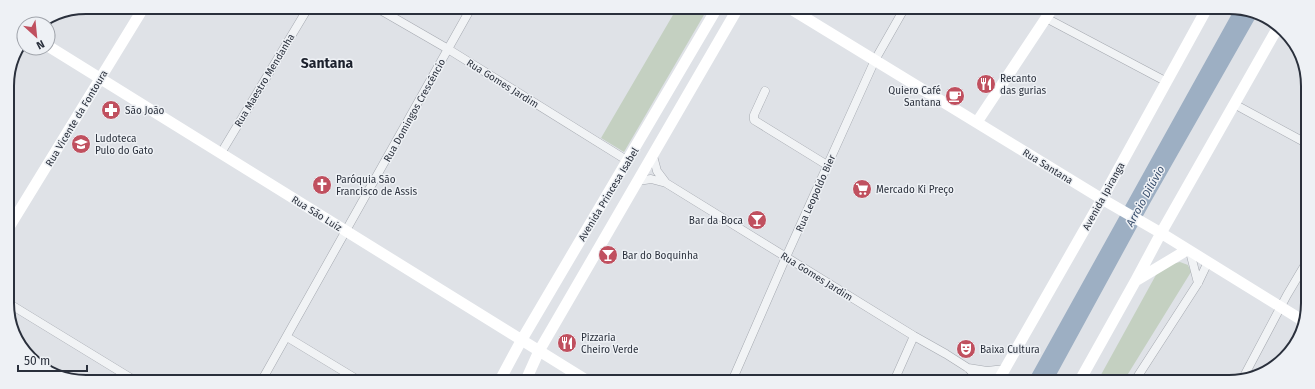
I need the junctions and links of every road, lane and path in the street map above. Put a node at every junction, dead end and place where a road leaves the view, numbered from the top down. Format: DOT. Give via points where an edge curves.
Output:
graph roads {
  1 [pos="140,14"];
  2 [pos="304,14"];
  3 [pos="387,14"];
  4 [pos="468,14"];
  5 [pos="714,14"];
  6 [pos="735,14"];
  7 [pos="800,14"];
  8 [pos="901,14"];
  9 [pos="1049,14"];
  10 [pos="1204,14"];
  11 [pos="1275,32"];
  12 [pos="448,49"];
  13 [pos="56,51"];
  14 [pos="875,60"];
  15 [pos="100,78"];
  16 [pos="1167,82"];
  17 [pos="765,92"];
  18 [pos="1234,104"];
  19 [pos="977,122"];
  20 [pos="1301,140"];
  21 [pos="221,153"];
  22 [pos="653,156"];
  23 [pos="628,161"];
  24 [pos="827,165"];
  25 [pos="638,182"];
  26 [pos="666,183"];
  27 [pos="1102,199"];
  28 [pos="14,219"];
  29 [pos="346,231"];
  30 [pos="1157,231"];
  31 [pos="1188,251"];
  32 [pos="786,257"];
  33 [pos="1208,262"];
  34 [pos="1301,272"];
  35 [pos="1136,280"];
  36 [pos="1198,282"];
  37 [pos="1281,306"];
  38 [pos="14,307"];
  39 [pos="1299,318"];
  40 [pos="914,336"];
  41 [pos="287,337"];
  42 [pos="521,341"];
  43 [pos="539,351"];
  44 [pos="968,368"];
  45 [pos="1005,369"];
  46 [pos="1246,373"];
  47 [pos="126,375"];
  48 [pos="265,375"];
  49 [pos="350,375"];
  50 [pos="503,375"];
  51 [pos="528,375"];
  52 [pos="578,375"];
  53 [pos="735,375"];
  54 [pos="897,375"];
  55 [pos="975,375"];
  56 [pos="1002,375"];
  57 [pos="1083,375"];
  58 [pos="1138,375"];
  1 -- 15 [label="main road, Rua Vicente da Fontoura"];
  2 -- 21 [label="street, Rua Maestro Mendanha"];
  3 -- 12 [label="street, Rua Gomes Jardim"];
  4 -- 12 [label="street, Rua Domingos Crescêncio"];
  5 -- 23 [label="main road, Avenida Princesa Isabel"];
  6 -- 22 [label="main road, Avenida Princesa Isabel"];
  7 -- 14 [label="main road, Rua Santana"];
  8 -- 14 [label="street, Rua Leopoldo Bier"];
  9 -- 16 [label="street"];
  9 -- 19 [label="main road"];
  10 -- 16 [label="main road, Avenida Ipiranga"];
  11 -- 18 [label="main road"];
  12 -- 23 [label="street, Rua Gomes Jardim"];
  12 -- 29 [label="street, Rua Domingos Crescêncio"];
  13 -- 15 [label="main road, Rua São Luiz"];
  14 -- 19 [label="main road, Rua Santana"];
  14 -- 24 [label="street, Rua Leopoldo Bier"];
  15 -- 21 [label="main road, Rua São Luiz"];
  15 -- 28 [label="main road, Rua Vicente da Fontoura"];
  16 -- 27 [label="main road, Avenida Ipiranga"];
  17 -- 24 [label="street" via="754,120"];
  18 -- 20 [label="street"];
  18 -- 30 [label="main road"];
  19 -- 27 [label="main road, Rua Santana"];
  21 -- 29 [label="main road, Rua São Luiz"];
  22 -- 25 [label="main road, Avenida Princesa Isabel"];
  22 -- 26 [label="street, Rua Gomes Jardim" via="657,171"];
  23 -- 42 [label="main road, Avenida Princesa Isabel"];
  24 -- 32 [label="street, Rua Leopoldo Bier"];
  25 -- 26 [label="street, Rua Gomes Jardim" via="651,179"];
  25 -- 43 [label="main road, Avenida Princesa Isabel"];
  26 -- 32 [label="street, Rua Gomes Jardim"];
  27 -- 30 [label="main road, Rua Santana"];
  27 -- 45 [label="main road, Avenida Ipiranga"];
  29 -- 41 [label="street, Rua Domingos Crescêncio"];
  29 -- 42 [label="main road, Rua São Luiz"];
  30 -- 31 [label="main road, Rua Santana"];
  30 -- 35 [label="main road"];
  31 -- 33 [label="main road, Rua Santana"];
  31 -- 35 [label="main road"];
  31 -- 36 [label="street"];
  32 -- 40 [label="street, Rua Gomes Jardim"];
  32 -- 53 [label="street, Rua Leopoldo Bier"];
  33 -- 36 [label="street"];
  33 -- 37 [label="main road, Rua Santana"];
  34 -- 37 [label="street"];
  35 -- 57 [label="main road"];
  36 -- 58 [label="street"];
  37 -- 39 [label="main road, Rua Santana"];
  37 -- 46 [label="street"];
  38 -- 47 [label="street"];
  40 -- 44 [label="street, Rua Gomes Jardim"];
  40 -- 54 [label="street"];
  41 -- 48 [label="street, Rua Domingos Crescêncio"];
  41 -- 49 [label="street"];
  42 -- 43 [label="main road, Rua São Luiz"];
  42 -- 50 [label="main road, Avenida Princesa Isabel"];
  43 -- 51 [label="main road, Avenida Princesa Isabel"];
  43 -- 52 [label="main road, Rua São Luiz"];
  44 -- 45 [label="street, Rua Gomes Jardim" via="987,371"];
  44 -- 55 [label="street, Rua Gomes Jardim"];
  45 -- 56 [label="main road, Avenida Ipiranga"];
}
